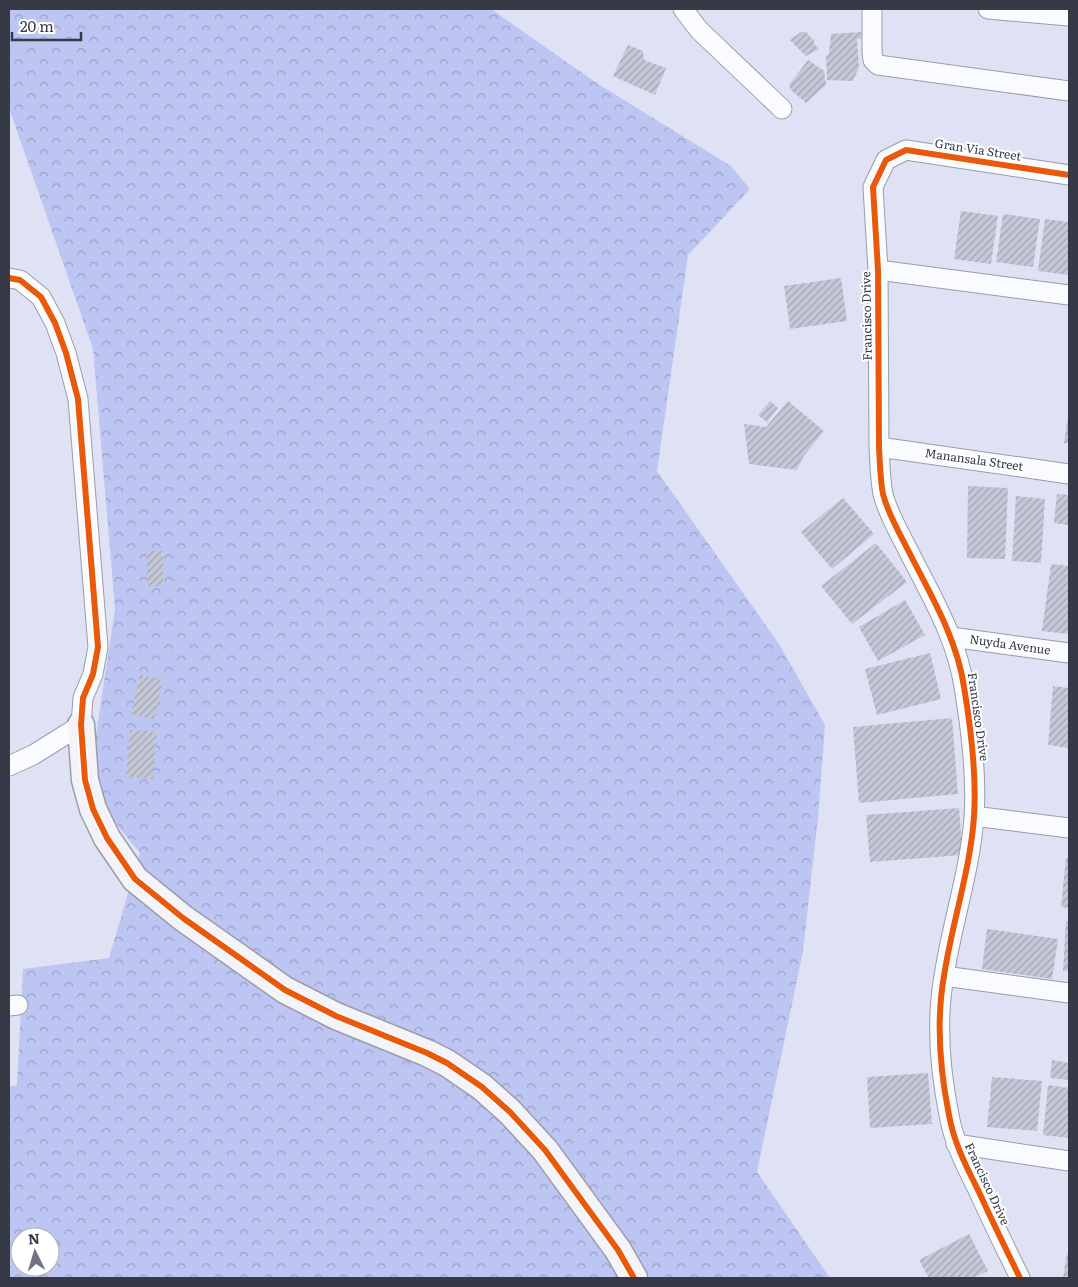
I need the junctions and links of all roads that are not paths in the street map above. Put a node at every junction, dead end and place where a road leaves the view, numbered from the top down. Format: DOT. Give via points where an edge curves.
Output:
graph roads {
  1 [pos="683,9"];
  2 [pos="872,9"];
  3 [pos="988,9"];
  4 [pos="1069,16"];
  5 [pos="1069,91"];
  6 [pos="782,109"];
  7 [pos="886,160"];
  8 [pos="1069,175"];
  9 [pos="878,270"];
  10 [pos="9,278"];
  11 [pos="1069,294"];
  12 [pos="879,447"];
  13 [pos="1069,474"];
  14 [pos="950,637"];
  15 [pos="1069,653"];
  16 [pos="82,725"];
  17 [pos="9,766"];
  18 [pos="974,816"];
  19 [pos="1069,828"];
  20 [pos="944,976"];
  21 [pos="1069,993"];
  22 [pos="956,1144"];
  23 [pos="1069,1161"];
  24 [pos="634,1278"];
  25 [pos="1020,1278"];
  1 -- 6 [label="street" via="699,30"];
  2 -- 5 [label="street" via="872,52 878,65"];
  3 -- 4 [label="street"];
  7 -- 8 [label="street, Gran Via Street" via="906,150"];
  7 -- 9 [label="street, Francisco Drive" via="872,187"];
  9 -- 11 [label="street"];
  9 -- 12 [label="street, Francisco Drive"];
  10 -- 16 [label="street" via="20,280 42,298 56,323 78,399 98,647 93,674 83,698"];
  12 -- 13 [label="street, Manansala Street"];
  12 -- 14 [label="street, Francisco Drive" via="880,476 889,513"];
  14 -- 15 [label="street, Nuyda Avenue"];
  14 -- 18 [label="street, Francisco Drive" via="964,684 974,764"];
  16 -- 17 [label="street"];
  16 -- 24 [label="street" via="85,780 93,809 107,838 136,879 183,918 285,990 336,1016 427,1053 482,1087 545,1150 618,1250"];
  18 -- 19 [label="street"];
  18 -- 20 [label="street, Francisco Drive" via="968,866"];
  20 -- 21 [label="street"];
  20 -- 22 [label="street, Francisco Drive" via="941,1044 945,1092"];
  22 -- 23 [label="street"];
  22 -- 25 [label="street, Francisco Drive"];
}
